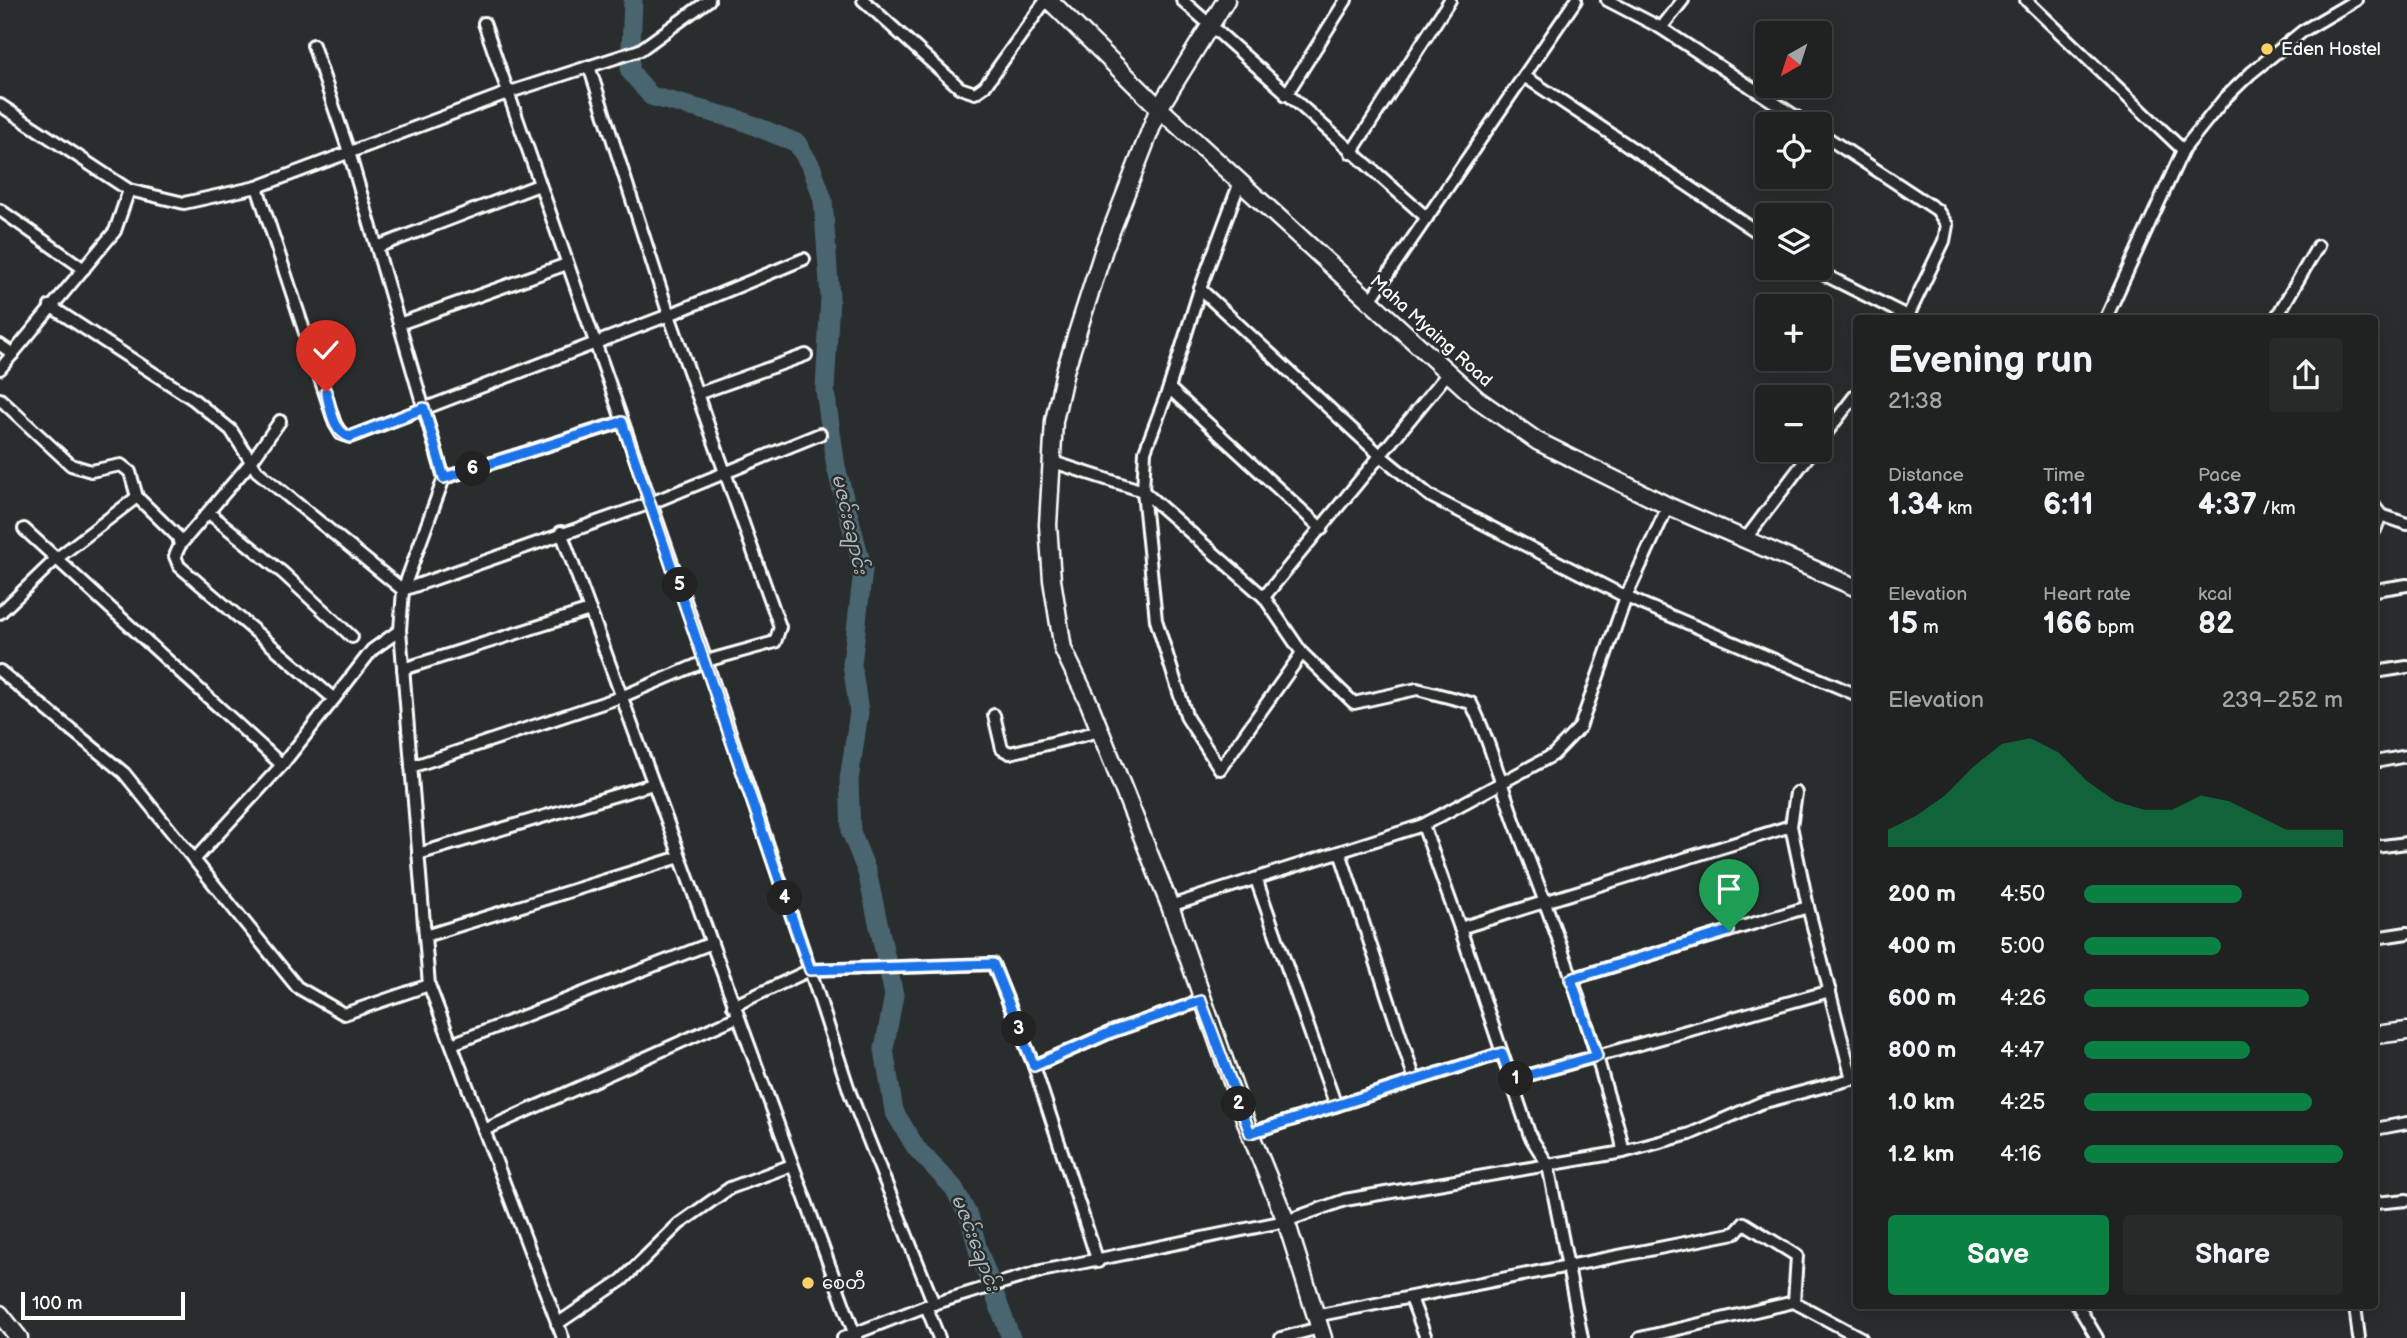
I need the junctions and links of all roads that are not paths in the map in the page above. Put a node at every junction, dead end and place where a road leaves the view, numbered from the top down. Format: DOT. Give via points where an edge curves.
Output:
graph roads {
  1 [pos="709,0"];
  2 [pos="863,0"];
  3 [pos="1048,0"];
  4 [pos="1182,0"];
  5 [pos="1226,0"];
  6 [pos="1346,0"];
  7 [pos="1450,0"];
  8 [pos="1576,0"];
  9 [pos="1607,0"];
  10 [pos="1683,0"];
  11 [pos="2026,0"];
  12 [pos="2356,0"];
  13 [pos="484,23"];
  14 [pos="1209,26"];
  15 [pos="1661,28"];
  16 [pos="313,45"];
  17 [pos="590,65"];
  18 [pos="1524,76"];
  19 [pos="507,93"];
  20 [pos="1286,95"];
  21 [pos="0,105"];
  22 [pos="1159,108"];
  23 [pos="1789,112"];
  24 [pos="1832,141"];
  25 [pos="2183,150"];
  26 [pos="349,152"];
  27 [pos="1351,153"];
  28 [pos="1240,182"];
  29 [pos="539,185"];
  30 [pos="257,187"];
  31 [pos="129,190"];
  32 [pos="0,211"];
  33 [pos="1427,218"];
  34 [pos="1755,230"];
  35 [pos="2318,246"];
  36 [pos="377,247"];
  37 [pos="804,259"];
  38 [pos="567,264"];
  39 [pos="84,270"];
  40 [pos="1832,279"];
  41 [pos="1199,289"];
  42 [pos="1369,302"];
  43 [pos="50,306"];
  44 [pos="669,315"];
  45 [pos="1902,315"];
  46 [pos="1909,315"];
  47 [pos="2107,315"];
  48 [pos="2278,315"];
  49 [pos="399,324"];
  50 [pos="595,344"];
  51 [pos="0,345"];
  52 [pos="13,355"];
  53 [pos="806,355"];
  54 [pos="0,369"];
  55 [pos="1448,373"];
  56 [pos="1169,388"];
  57 [pos="697,394"];
  58 [pos="1853,398"];
  59 [pos="0,399"];
  60 [pos="424,408"];
  61 [pos="280,421"];
  62 [pos="622,422"];
  63 [pos="1832,425"];
  64 [pos="820,434"];
  65 [pos="1381,456"];
  66 [pos="1050,461"];
  67 [pos="251,462"];
  68 [pos="1804,462"];
  69 [pos="725,472"];
  70 [pos="444,478"];
  71 [pos="1143,491"];
  72 [pos="138,497"];
  73 [pos="651,503"];
  74 [pos="1668,506"];
  75 [pos="2378,511"];
  76 [pos="209,513"];
  77 [pos="2407,524"];
  78 [pos="24,529"];
  79 [pos="1322,530"];
  80 [pos="561,533"];
  81 [pos="1744,541"];
  82 [pos="180,545"];
  83 [pos="56,559"];
  84 [pos="2407,585"];
  85 [pos="1853,586"];
  86 [pos="403,590"];
  87 [pos="2378,590"];
  88 [pos="1264,597"];
  89 [pos="1626,597"];
  90 [pos="590,610"];
  91 [pos="0,613"];
  92 [pos="400,630"];
  93 [pos="352,637"];
  94 [pos="1302,653"];
  95 [pos="706,661"];
  96 [pos="2407,667"];
  97 [pos="403,669"];
  98 [pos="0,671"];
  99 [pos="2378,672"];
  100 [pos="1853,693"];
  101 [pos="621,697"];
  102 [pos="334,699"];
  103 [pos="994,715"];
  104 [pos="1100,731"];
  105 [pos="2407,756"];
  106 [pos="2378,761"];
  107 [pos="282,765"];
  108 [pos="411,768"];
  109 [pos="653,783"];
  110 [pos="1501,785"];
  111 [pos="1796,793"];
  112 [pos="1423,825"];
  113 [pos="1791,827"];
  114 [pos="2407,843"];
  115 [pos="2378,847"];
  116 [pos="1340,852"];
  117 [pos="418,854"];
  118 [pos="680,857"];
  119 [pos="194,860"];
  120 [pos="1256,879"];
  121 [pos="1545,902"];
  122 [pos="1170,906"];
  123 [pos="1808,907"];
  124 [pos="1460,928"];
  125 [pos="2407,933"];
  126 [pos="425,936"];
  127 [pos="2378,938"];
  128 [pos="712,943"];
  129 [pos="810,970"];
  130 [pos="1571,979"];
  131 [pos="429,985"];
  132 [pos="1830,990"];
  133 [pos="1201,1001"];
  134 [pos="735,1011"];
  135 [pos="2407,1031"];
  136 [pos="2378,1035"];
  137 [pos="452,1044"];
  138 [pos="1502,1053"];
  139 [pos="1597,1056"];
  140 [pos="1034,1066"];
  141 [pos="1853,1075"];
  142 [pos="1853,1079"];
  143 [pos="1415,1080"];
  144 [pos="1511,1080"];
  145 [pos="1336,1106"];
  146 [pos="2407,1123"];
  147 [pos="2378,1128"];
  148 [pos="484,1130"];
  149 [pos="1250,1133"];
  150 [pos="1623,1152"];
  151 [pos="792,1165"];
  152 [pos="1548,1165"];
  153 [pos="2407,1200"];
  154 [pos="2378,1203"];
  155 [pos="1286,1221"];
  156 [pos="1098,1262"];
  157 [pos="1569,1266"];
  158 [pos="1411,1298"];
  159 [pos="1794,1302"];
  160 [pos="930,1305"];
  161 [pos="2080,1309"];
  162 [pos="2356,1309"];
  163 [pos="0,1314"];
  164 [pos="557,1324"];
  165 [pos="1319,1328"];
  166 [pos="852,1337"];
  167 [pos="19,1338"];
  168 [pos="563,1338"];
  169 [pos="939,1338"];
  170 [pos="1281,1338"];
  171 [pos="1426,1338"];
  172 [pos="1582,1338"];
  173 [pos="1640,1338"];
  174 [pos="1861,1338"];
  175 [pos="2097,1338"];
  176 [pos="2358,1338"];
  1 -- 17 [label="street" via="640,50"];
  2 -- 3 [label="street" via="960,88 975,93 985,86"];
  3 -- 22 [label="street, Maha Myaing Road"];
  4 -- 14 [label="street"];
  5 -- 14 [label="street"];
  6 -- 20 [label="street"];
  7 -- 27 [label="street"];
  8 -- 18 [label="street"];
  9 -- 15 [label="street"];
  10 -- 15 [label="street"];
  11 -- 25 [label="street"];
  12 -- 25 [label="street" via="2303,31 2250,73"];
  13 -- 19 [label="street"];
  14 -- 20 [label="street"];
  14 -- 22 [label="street"];
  15 -- 23 [label="street"];
  16 -- 26 [label="street"];
  17 -- 19 [label="street"];
  17 -- 44 [label="street"];
  18 -- 33 [label="street"];
  18 -- 34 [label="street"];
  19 -- 26 [label="street"];
  19 -- 29 [label="street"];
  20 -- 27 [label="street"];
  21 -- 31 [label="street"];
  22 -- 28 [label="street, Maha Myaing Road"];
  22 -- 66 [label="street" via="1104,249 1065,371"];
  24 -- 46 [label="street" via="1937,210 1947,225"];
  25 -- 47 [label="street"];
  26 -- 30 [label="street"];
  26 -- 36 [label="street"];
  27 -- 33 [label="street"];
  28 -- 41 [label="street"];
  28 -- 42 [label="street, Maha Myaing Road"];
  29 -- 36 [label="street"];
  29 -- 38 [label="street"];
  30 -- 31 [label="street" via="184,203"];
  30 -- 60 [label="street" via="341,434 362,435"];
  31 -- 39 [label="street" via="115,231"];
  32 -- 39 [label="street"];
  33 -- 42 [label="street"];
  35 -- 48 [label="street"];
  36 -- 49 [label="street"];
  37 -- 44 [label="street"];
  38 -- 49 [label="street"];
  38 -- 50 [label="street"];
  39 -- 43 [label="street"];
  40 -- 45 [label="street"];
  41 -- 56 [label="street"];
  41 -- 65 [label="street"];
  42 -- 55 [label="street, Maha Myaing Road"];
  43 -- 52 [label="street"];
  43 -- 67 [label="street" via="232,429"];
  44 -- 50 [label="street"];
  44 -- 57 [label="street"];
  49 -- 60 [label="street"];
  50 -- 60 [label="street"];
  50 -- 62 [label="street"];
  51 -- 52 [label="street"];
  52 -- 54 [label="street"];
  53 -- 57 [label="street"];
  55 -- 65 [label="street"];
  55 -- 74 [label="street, Maha Myaing Road" via="1537,441"];
  56 -- 71 [label="street" via="1145,451"];
  56 -- 79 [label="street"];
  57 -- 69 [label="street"];
  58 -- 63 [label="street"];
  59 -- 72 [label="street" via="71,465 91,471 121,465 130,472"];
  60 -- 70 [label="street"];
  61 -- 67 [label="street"];
  62 -- 70 [label="street"];
  62 -- 73 [label="street"];
  64 -- 69 [label="street"];
  65 -- 79 [label="street"];
  65 -- 89 [label="street" via="1430,496"];
  66 -- 71 [label="street"];
  66 -- 104 [label="street" via="1048,525 1063,649"];
  67 -- 76 [label="street"];
  67 -- 86 [label="street"];
  68 -- 81 [label="street"];
  69 -- 73 [label="street"];
  69 -- 95 [label="street" via="780,627 775,642"];
  70 -- 86 [label="street"];
  71 -- 88 [label="street"];
  71 -- 94 [label="street" via="1156,620 1187,718 1220,769"];
  72 -- 82 [label="street" via="178,537"];
  72 -- 83 [label="street"];
  73 -- 80 [label="street"];
  73 -- 95 [label="street"];
  74 -- 81 [label="street, Maha Myaing Road"];
  74 -- 89 [label="street"];
  75 -- 77 [label="street"];
  76 -- 82 [label="street"];
  76 -- 93 [label="street" via="284,573"];
  78 -- 83 [label="street"];
  79 -- 88 [label="street"];
  80 -- 86 [label="street"];
  80 -- 90 [label="street"];
  81 -- 85 [label="street, Maha Myaing Road"];
  82 -- 102 [label="street" via="175,556 179,566"];
  83 -- 91 [label="street"];
  83 -- 107 [label="street"];
  84 -- 87 [label="street"];
  86 -- 92 [label="street"];
  88 -- 94 [label="street"];
  89 -- 100 [label="street"];
  89 -- 110 [label="street" via="1580,727 1553,755"];
  90 -- 97 [label="street"];
  90 -- 101 [label="street"];
  92 -- 97 [label="street"];
  92 -- 102 [label="street" via="372,650"];
  94 -- 110 [label="street" via="1354,703 1417,689 1471,703 1487,734"];
  95 -- 101 [label="street"];
  95 -- 129 [label="street"];
  96 -- 99 [label="street"];
  97 -- 108 [label="street"];
  98 -- 119 [label="street" via="124,773"];
  101 -- 108 [label="street"];
  101 -- 109 [label="street"];
  102 -- 107 [label="street"];
  103 -- 104 [label="street" via="1002,749 1010,753"];
  104 -- 122 [label="street"];
  105 -- 106 [label="street"];
  107 -- 119 [label="street"];
  108 -- 117 [label="street"];
  109 -- 117 [label="street"];
  109 -- 118 [label="street"];
  110 -- 112 [label="street"];
  110 -- 121 [label="street"];
  111 -- 113 [label="street"];
  112 -- 116 [label="street"];
  112 -- 124 [label="street"];
  113 -- 121 [label="street"];
  113 -- 123 [label="street"];
  114 -- 115 [label="street"];
  116 -- 120 [label="street"];
  116 -- 143 [label="street"];
  117 -- 126 [label="street"];
  118 -- 126 [label="street"];
  118 -- 128 [label="street"];
  119 -- 131 [label="street" via="298,987 344,1014"];
  120 -- 122 [label="street"];
  120 -- 145 [label="street"];
  121 -- 124 [label="street"];
  121 -- 130 [label="street"];
  122 -- 133 [label="street"];
  123 -- 130 [label="street"];
  123 -- 132 [label="street"];
  124 -- 138 [label="street"];
  125 -- 127 [label="street"];
  126 -- 131 [label="street"];
  128 -- 134 [label="street"];
  128 -- 137 [label="street"];
  129 -- 134 [label="street"];
  129 -- 140 [label="street" via="993,964"];
  129 -- 160 [label="street" via="850,1093"];
  130 -- 139 [label="street"];
  131 -- 137 [label="street"];
  132 -- 139 [label="street"];
  132 -- 141 [label="street"];
  133 -- 140 [label="street" via="1111,1032"];
  133 -- 149 [label="street"];
  134 -- 148 [label="street"];
  134 -- 151 [label="street"];
  135 -- 136 [label="street"];
  137 -- 148 [label="street"];
  138 -- 143 [label="street"];
  138 -- 144 [label="street"];
  139 -- 144 [label="street"];
  139 -- 150 [label="street"];
  140 -- 156 [label="street"];
  142 -- 150 [label="street" via="1761,1103 1689,1134"];
  143 -- 145 [label="street"];
  144 -- 152 [label="street" via="1530,1136"];
  145 -- 149 [label="street"];
  146 -- 147 [label="street"];
  148 -- 164 [label="street"];
  149 -- 155 [label="street"];
  150 -- 152 [label="street"];
  151 -- 164 [label="street" via="730,1188 679,1224 622,1280"];
  151 -- 166 [label="street"];
  152 -- 155 [label="street" via="1345,1200"];
  152 -- 157 [label="street"];
  153 -- 154 [label="street"];
  155 -- 156 [label="street"];
  155 -- 165 [label="street"];
  156 -- 160 [label="street" via="1041,1271"];
  157 -- 158 [label="street"];
  157 -- 159 [label="street" via="1735,1233 1744,1223 1797,1256"];
  157 -- 172 [label="street"];
  158 -- 165 [label="street"];
  158 -- 171 [label="street"];
  159 -- 173 [label="street"];
  159 -- 174 [label="street"];
  160 -- 166 [label="street"];
  160 -- 169 [label="street"];
  161 -- 175 [label="street"];
  162 -- 176 [label="street"];
  163 -- 167 [label="street"];
  164 -- 168 [label="street"];
  165 -- 170 [label="street"];
}
